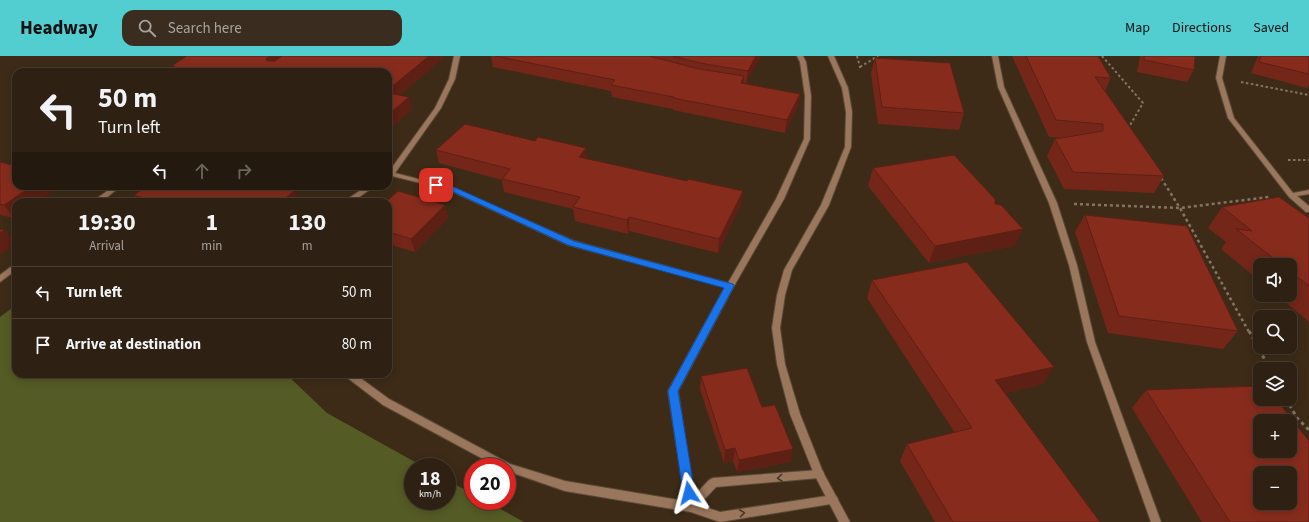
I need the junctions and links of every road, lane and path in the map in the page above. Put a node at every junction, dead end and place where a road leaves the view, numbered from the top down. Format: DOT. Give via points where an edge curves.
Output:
graph roads {
  1 [pos="457,56"];
  2 [pos="800,56"];
  3 [pos="832,56"];
  4 [pos="878,56"];
  5 [pos="995,56"];
  6 [pos="1102,56"];
  7 [pos="1223,56"];
  8 [pos="860,67"];
  9 [pos="1219,78"];
  10 [pos="1309,95"];
  11 [pos="1133,133"];
  12 [pos="392,172"];
  13 [pos="392,175"];
  14 [pos="1160,176"];
  15 [pos="112,190"];
  16 [pos="366,190"];
  17 [pos="1309,192"];
  18 [pos="1291,195"];
  19 [pos="102,198"];
  20 [pos="353,198"];
  21 [pos="1053,203"];
  22 [pos="1180,208"];
  23 [pos="1309,210"];
  24 [pos="12,269"];
  25 [pos="0,279"];
  26 [pos="730,286"];
  27 [pos="1266,362"];
  28 [pos="353,378"];
  29 [pos="1290,406"];
  30 [pos="1309,430"];
  31 [pos="490,458"];
  32 [pos="516,470"];
  33 [pos="819,474"];
  34 [pos="833,500"];
  35 [pos="691,508"];
  36 [pos="845,522"];
  37 [pos="1156,522"];
  1 -- 12 [label="street" via="452,79 438,108"];
  2 -- 26 [label="street" via="803,62 807,139 780,199"];
  3 -- 33 [label="street" via="844,88 849,112 848,147 825,205 788,270 776,328 781,364 794,414"];
  4 -- 8 [label="path"];
  5 -- 21 [label="street" via="1001,87"];
  6 -- 11 [label="path" via="1143,102 1129,127"];
  7 -- 9 [label="street"];
  9 -- 10 [label="path"];
  9 -- 18 [label="street" via="1231,118"];
  13 -- 26 [label="street" via="451,188 571,243"];
  14 -- 22 [label="path"];
  15 -- 19 [label="street"];
  16 -- 20 [label="street"];
  17 -- 18 [label="street"];
  18 -- 22 [label="path"];
  18 -- 23 [label="street"];
  21 -- 22 [label="path"];
  21 -- 37 [label="street" via="1073,265 1090,342"];
  22 -- 27 [label="path"];
  24 -- 25 [label="street"];
  26 -- 35 [label="street" via="673,391"];
  28 -- 31 [label="street" via="386,402"];
  29 -- 30 [label="path"];
  32 -- 35 [label="street" via="565,486"];
  33 -- 34 [label="street"];
  33 -- 35 [label="street, one-way" via="713,484"];
  35 -- 34 [label="street, one-way" via="720,517"];
  34 -- 36 [label="street"];
}
